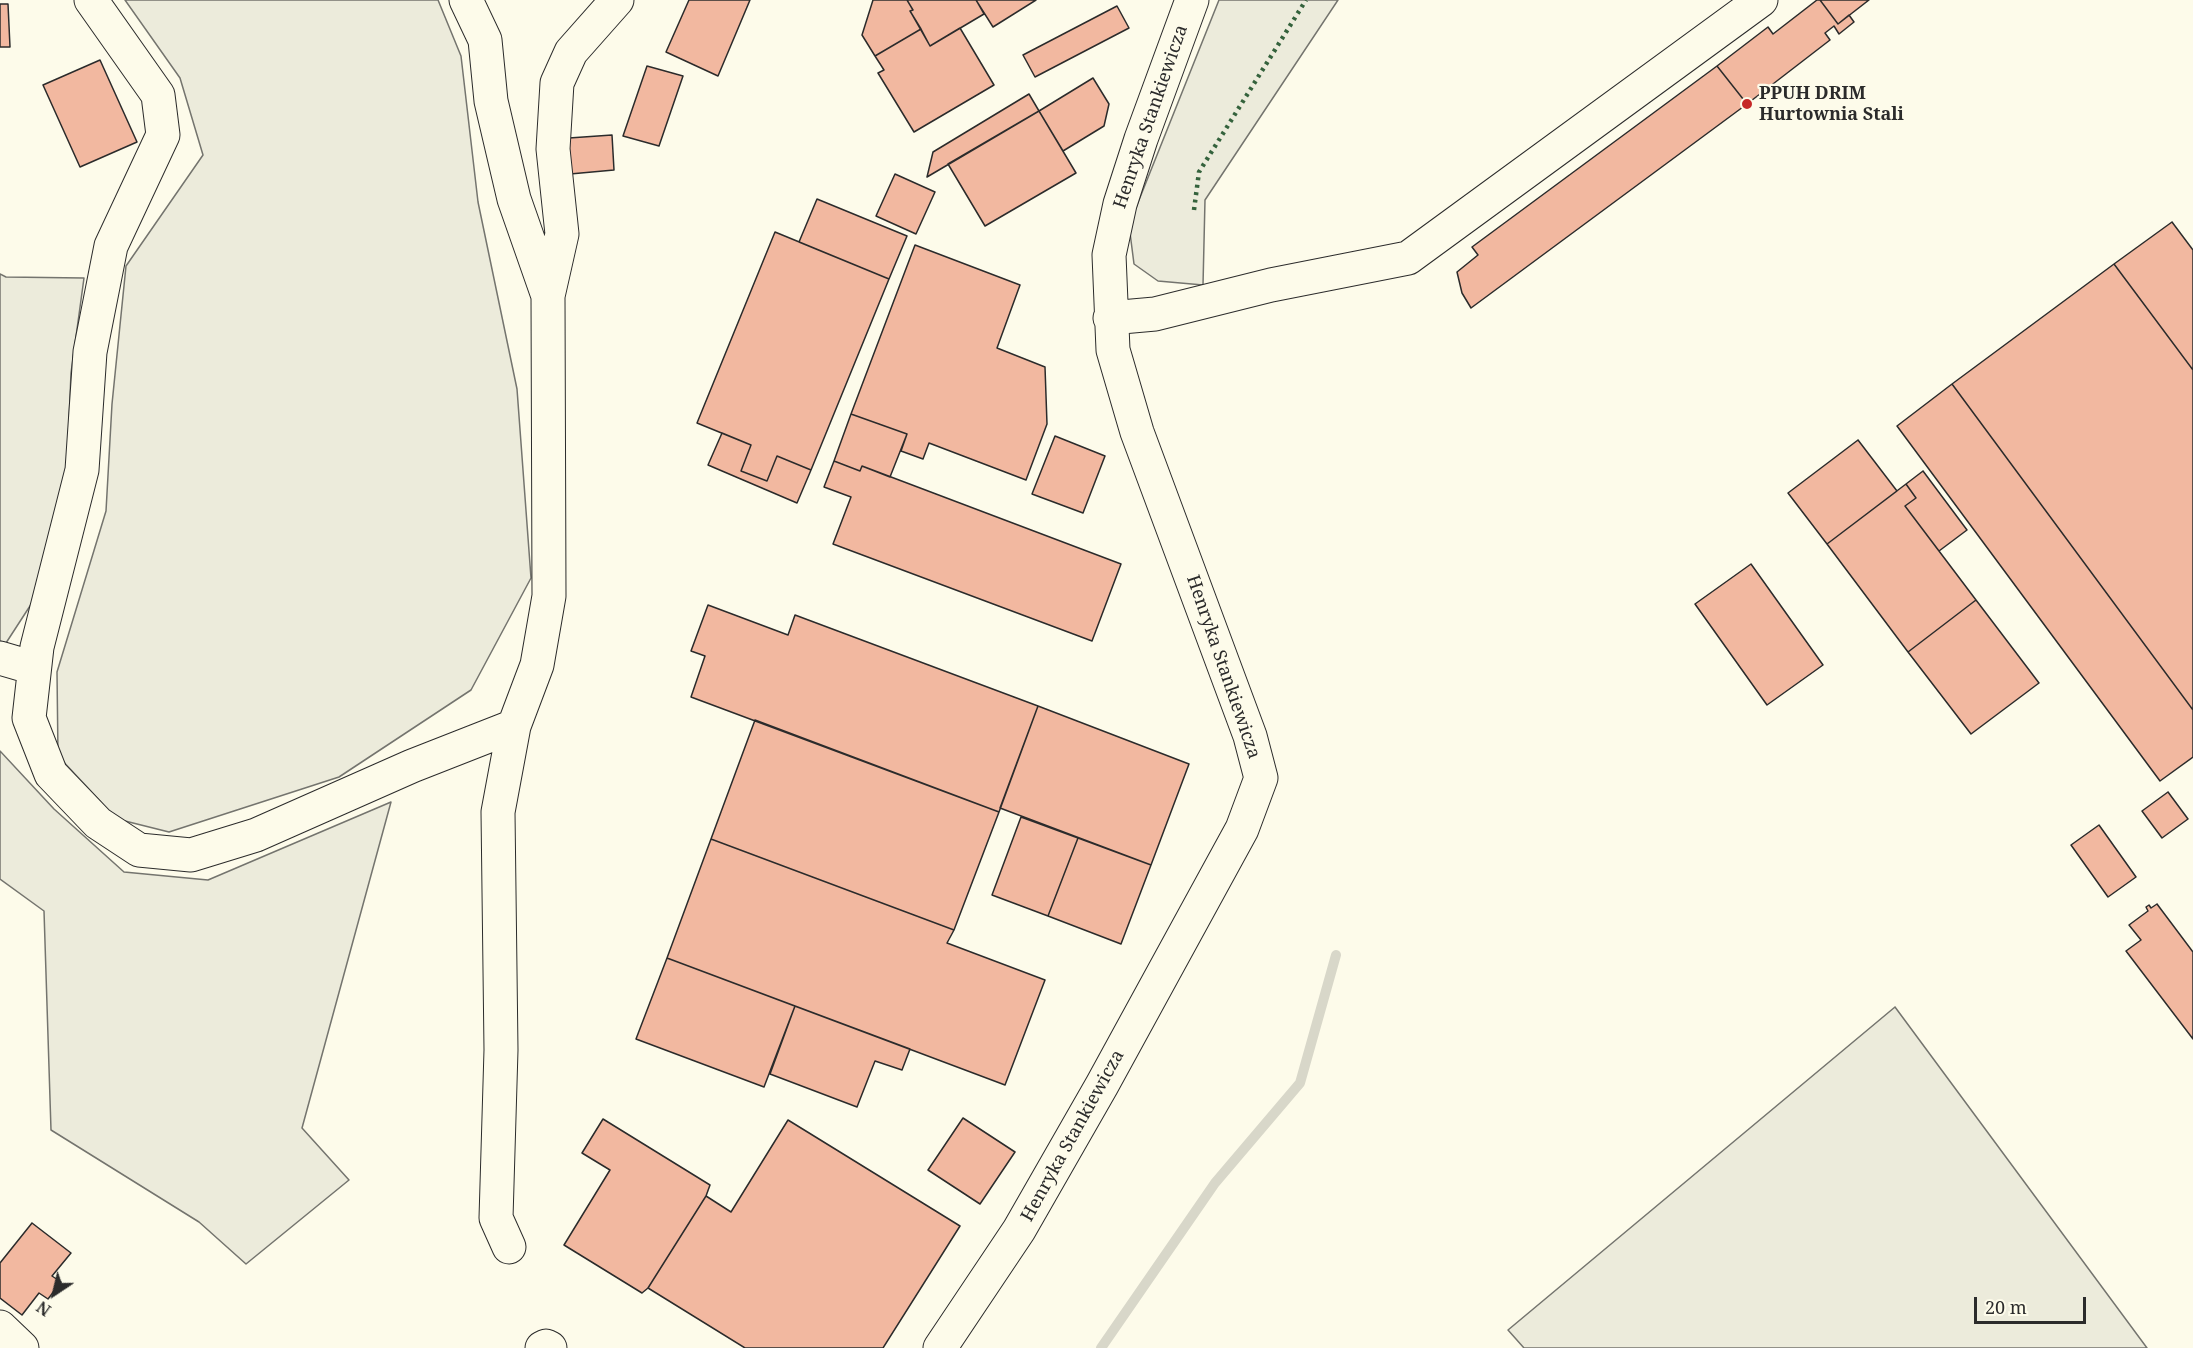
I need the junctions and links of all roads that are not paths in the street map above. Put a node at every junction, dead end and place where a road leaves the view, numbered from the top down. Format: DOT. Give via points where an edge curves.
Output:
graph roads {
  1 [pos="91,0"];
  2 [pos="466,0"];
  3 [pos="617,0"];
  4 [pos="1192,0"];
  5 [pos="1761,0"];
  6 [pos="548,296"];
  7 [pos="1110,318"];
  8 [pos="0,658"];
  9 [pos="34,668"];
  10 [pos="514,726"];
  11 [pos="508,1246"];
  12 [pos="0,1327"];
  13 [pos="21,1348"];
  14 [pos="543,1348"];
  15 [pos="550,1348"];
  16 [pos="940,1348"];
  1 -- 9 [label="street" via="158,95 163,135 111,246 90,352 82,470"];
  2 -- 6 [label="street" via="485,40 491,101 514,199"];
  3 -- 6 [label="street" via="571,52 557,83 553,148 562,234"];
  4 -- 7 [label="street, Henryka Stankiewicza" via="1120,204 1109,255"];
  5 -- 7 [label="street" via="1408,258 1271,285 1155,314"];
  6 -- 10 [label="street" via="549,596 537,664"];
  7 -- 16 [label="street, Henryka Stankiewicza" via="1113,350 1137,432 1250,736 1261,778 1242,829 1102,1085 1019,1230"];
  8 -- 9 [label="street"];
  9 -- 10 [label="street" via="29,718 51,774 98,823 139,850 191,855 256,836 412,766"];
  10 -- 11 [label="street" via="498,812 501,1050 496,1218"];
  12 -- 13 [label="street"];
  14 -- 15 [label="street"];
}
